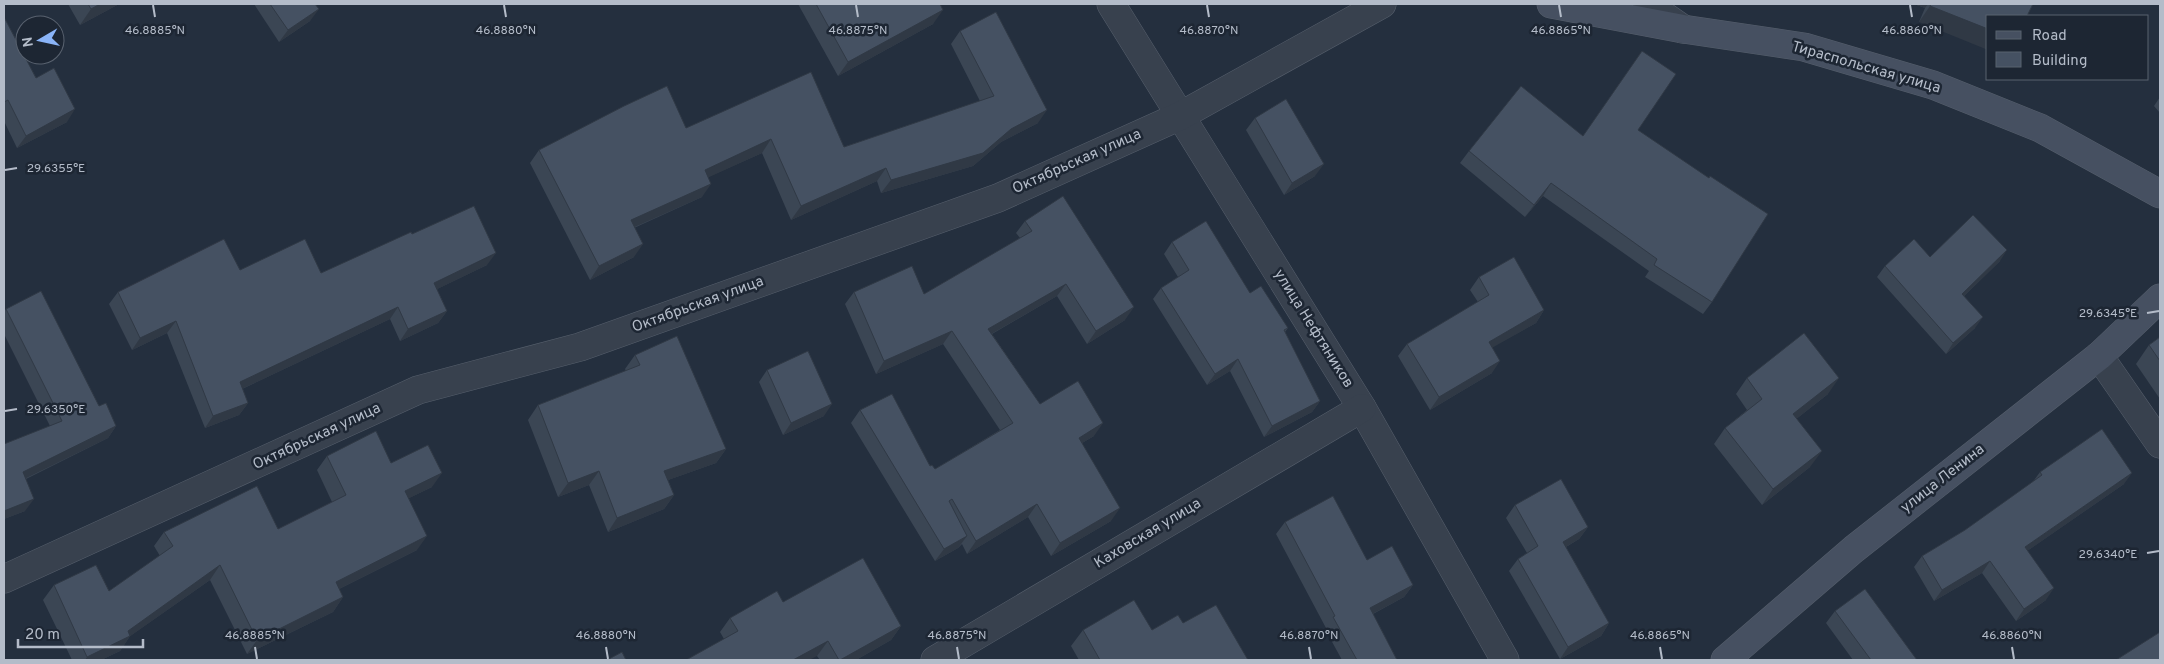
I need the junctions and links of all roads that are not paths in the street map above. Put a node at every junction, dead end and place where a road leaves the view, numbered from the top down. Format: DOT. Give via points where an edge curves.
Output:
graph roads {
  1 [pos="1111,4"];
  2 [pos="1382,4"];
  3 [pos="1551,4"];
  4 [pos="1647,4"];
  5 [pos="1683,29"];
  6 [pos="1180,116"];
  7 [pos="2160,194"];
  8 [pos="2160,298"];
  9 [pos="2099,356"];
  10 [pos="1362,408"];
  11 [pos="2160,444"];
  12 [pos="4,579"];
  13 [pos="934,660"];
  14 [pos="1505,660"];
  15 [pos="1725,660"];
  1 -- 6 [label="street, улица Нефтяников"];
  2 -- 6 [label="street, Октябрьская улица"];
  3 -- 5 [label="street, Тираспольская улица"];
  4 -- 5 [label="street"];
  5 -- 7 [label="street, Тираспольская улица" via="1804,47 1933,85 2040,128"];
  6 -- 10 [label="street, улица Нефтяников"];
  6 -- 12 [label="street, Октябрьская улица" via="998,198 580,347 418,390"];
  8 -- 9 [label="street, улица Ленина"];
  9 -- 11 [label="street"];
  9 -- 15 [label="street, улица Ленина" via="1854,549"];
  10 -- 13 [label="street, Каховская улица"];
  10 -- 14 [label="street, улица Нефтяников"];
}
